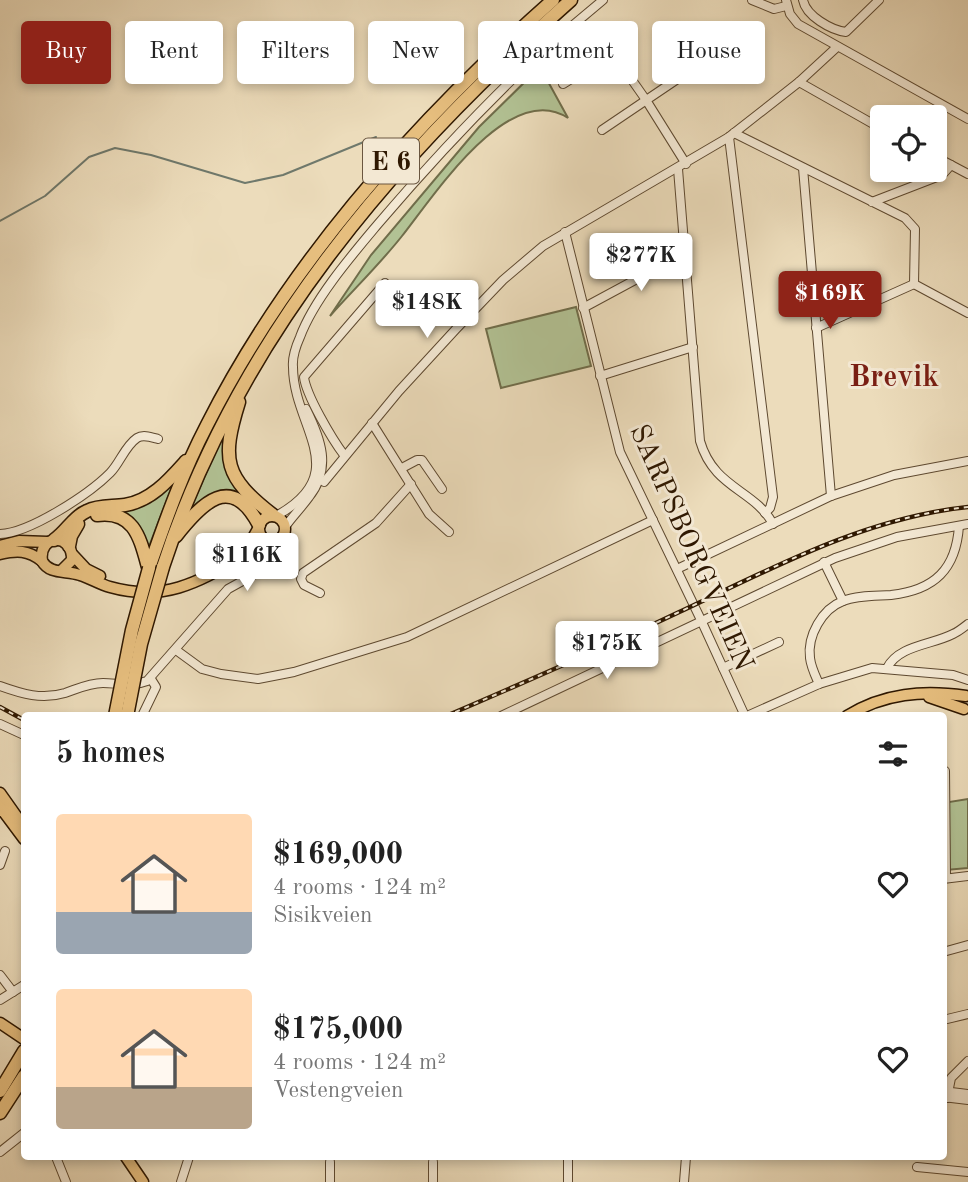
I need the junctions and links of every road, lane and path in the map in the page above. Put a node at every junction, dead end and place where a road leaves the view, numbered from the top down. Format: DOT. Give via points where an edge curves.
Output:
graph roads {
  1 [pos="553,0"];
  2 [pos="571,0"];
  3 [pos="603,0"];
  4 [pos="752,0"];
  5 [pos="803,0"];
  6 [pos="879,0"];
  7 [pos="786,3"];
  8 [pos="837,47"];
  9 [pos="799,82"];
  10 [pos="635,84"];
  11 [pos="670,84"];
  12 [pos="646,100"];
  13 [pos="968,119"];
  14 [pos="870,121"];
  15 [pos="602,130"];
  16 [pos="732,135"];
  17 [pos="947,163"];
  18 [pos="951,165"];
  19 [pos="682,166"];
  20 [pos="803,168"];
  21 [pos="968,174"];
  22 [pos="872,202"];
  23 [pos="565,232"];
  24 [pos="685,253"];
  25 [pos="385,283"];
  26 [pos="914,284"];
  27 [pos="583,308"];
  28 [pos="968,313"];
  29 [pos="816,328"];
  30 [pos="693,347"];
  31 [pos="600,376"];
  32 [pos="246,379"];
  33 [pos="298,397"];
  34 [pos="372,423"];
  35 [pos="158,439"];
  36 [pos="194,453"];
  37 [pos="344,454"];
  38 [pos="968,461"];
  39 [pos="402,468"];
  40 [pos="324,482"];
  41 [pos="411,484"];
  42 [pos="442,489"];
  43 [pos="831,496"];
  44 [pos="765,513"];
  45 [pos="274,516"];
  46 [pos="653,520"];
  47 [pos="773,524"];
  48 [pos="963,525"];
  49 [pos="259,527"];
  50 [pos="285,527"];
  51 [pos="449,532"];
  52 [pos="0,534"];
  53 [pos="51,541"];
  54 [pos="272,541"];
  55 [pos="170,545"];
  56 [pos="0,546"];
  57 [pos="71,550"];
  58 [pos="0,554"];
  59 [pos="42,561"];
  60 [pos="824,562"];
  61 [pos="149,568"];
  62 [pos="677,569"];
  63 [pos="62,570"];
  64 [pos="320,593"];
  65 [pos="843,601"];
  66 [pos="701,620"];
  67 [pos="968,624"];
  68 [pos="779,642"];
  69 [pos="176,650"];
  70 [pos="723,668"];
  71 [pos="887,668"];
  72 [pos="150,679"];
  73 [pos="966,679"];
  74 [pos="819,684"];
  75 [pos="0,686"];
  76 [pos="912,694"];
  77 [pos="967,695"];
  78 [pos="116,712"];
  79 [pos="128,712"];
  80 [pos="144,712"];
  81 [pos="509,712"];
  82 [pos="744,712"];
  83 [pos="755,712"];
  84 [pos="855,712"];
  85 [pos="966,713"];
  86 [pos="0,724"];
  87 [pos="21,734"];
  88 [pos="0,793"];
  89 [pos="0,807"];
  90 [pos="21,823"];
  91 [pos="21,835"];
  92 [pos="5,850"];
  93 [pos="0,865"];
  94 [pos="968,876"];
  95 [pos="947,879"];
  96 [pos="968,945"];
  97 [pos="947,951"];
  98 [pos="0,975"];
  99 [pos="21,987"];
  100 [pos="13,992"];
  101 [pos="0,1000"];
  102 [pos="968,1014"];
  103 [pos="947,1019"];
  104 [pos="0,1023"];
  105 [pos="21,1037"];
  106 [pos="21,1056"];
  107 [pos="968,1061"];
  108 [pos="21,1081"];
  109 [pos="947,1089"];
  110 [pos="0,1091"];
  111 [pos="947,1094"];
  112 [pos="968,1094"];
  113 [pos="947,1095"];
  114 [pos="968,1100"];
  115 [pos="0,1114"];
  116 [pos="21,1135"];
  117 [pos="0,1152"];
  118 [pos="57,1160"];
  119 [pos="128,1160"];
  120 [pos="188,1160"];
  121 [pos="568,1160"];
  122 [pos="686,1160"];
  123 [pos="330,1161"];
  124 [pos="433,1162"];
  125 [pos="917,1167"];
  126 [pos="968,1172"];
  127 [pos="66,1182"];
  128 [pos="143,1182"];
  129 [pos="181,1182"];
  130 [pos="330,1182"];
  131 [pos="433,1182"];
  132 [pos="568,1182"];
  133 [pos="684,1182"];
  1 -- 36 [label="highway, E 6" via="423,126 323,242 253,343"];
  2 -- 32 [label="highway, E 6" via="475,89 373,200 306,285"];
  3 -- 33 [label="street" via="524,68 454,138 355,251 310,314 299,340 292,367"];
  4 -- 7 [label="street" via="774,9"];
  5 -- 6 [label="street" via="810,13 846,32"];
  7 -- 8 [label="street" via="798,24"];
  8 -- 9 [label="street"];
  8 -- 13 [label="street"];
  9 -- 14 [label="street"];
  9 -- 16 [label="street"];
  10 -- 12 [label="street"];
  11 -- 12 [label="street"];
  12 -- 15 [label="street"];
  12 -- 19 [label="street"];
  16 -- 19 [label="street"];
  16 -- 20 [label="street"];
  16 -- 44 [label="street" via="773,497"];
  17 -- 18 [label="street"];
  18 -- 21 [label="street"];
  18 -- 22 [label="street" via="942,175"];
  19 -- 23 [label="street"];
  19 -- 24 [label="street"];
  20 -- 22 [label="street"];
  20 -- 29 [label="street"];
  22 -- 26 [label="street" via="914,225"];
  23 -- 27 [label="street, SARPSBORGVEIEN"];
  23 -- 34 [label="street" via="503,280"];
  24 -- 27 [label="street"];
  24 -- 30 [label="street"];
  25 -- 37 [label="street" via="304,377"];
  26 -- 28 [label="street"];
  26 -- 29 [label="street"];
  27 -- 31 [label="street, SARPSBORGVEIEN"];
  29 -- 43 [label="street"];
  30 -- 31 [label="street"];
  30 -- 44 [label="street" via="704,455 718,474"];
  31 -- 46 [label="street, SARPSBORGVEIEN" via="620,452"];
  32 -- 45 [label="highway, E 6" via="229,436 228,458 241,486"];
  32 -- 55 [label="highway, E 6" via="209,447"];
  33 -- 45 [label="street" via="314,440 316,466 302,498"];
  33 -- 50 [label="street" via="320,438 323,466 313,491"];
  34 -- 37 [label="street"];
  34 -- 39 [label="street"];
  35 -- 52 [label="street" via="136,438 99,482 40,522"];
  36 -- 53 [label="highway, E 6" via="153,493 132,504 87,510"];
  36 -- 61 [label="highway, E 6"];
  37 -- 40 [label="street"];
  38 -- 43 [label="street" via="894,475"];
  39 -- 41 [label="street"];
  39 -- 42 [label="street" via="422,460"];
  41 -- 51 [label="street" via="429,514"];
  41 -- 64 [label="street" via="376,523 303,573 304,585"];
  43 -- 47 [label="street"];
  44 -- 47 [label="street"];
  45 -- 49 [label="main road" via="264,518"];
  45 -- 50 [label="main road"];
  46 -- 62 [label="street, SARPSBORGVEIEN"];
  46 -- 69 [label="street" via="407,637 294,671 258,679 221,674 202,669"];
  47 -- 62 [label="street"];
  48 -- 60 [label="street" via="897,537"];
  48 -- 65 [label="street" via="952,561 930,583 908,592"];
  49 -- 54 [label="main road" via="261,537"];
  49 -- 55 [label="highway, E 6" via="242,502 220,497 200,508"];
  49 -- 57 [label="main road" via="246,544 219,564 192,578 163,585 136,586 103,578 86,569"];
  50 -- 54 [label="main road" via="282,536"];
  53 -- 56 [label="main road"];
  53 -- 57 [label="main road" via="62,541"];
  53 -- 59 [label="main road" via="41,551"];
  54 -- 63 [label="main road" via="204,579 164,591 129,591"];
  54 -- 69 [label="street" via="281,549 280,558 228,589"];
  55 -- 79 [label="highway, E 6, bridge" via="141,643"];
  57 -- 61 [label="highway" via="74,530 81,522 96,515 115,515 136,530"];
  57 -- 63 [label="main road" via="69,564"];
  58 -- 59 [label="main road" via="21,551"];
  59 -- 63 [label="main road" via="50,570"];
  60 -- 65 [label="street"];
  60 -- 66 [label="street"];
  61 -- 78 [label="highway, E 6, bridge"];
  62 -- 66 [label="street, SARPSBORGVEIEN"];
  65 -- 74 [label="street" via="824,615 812,635 809,656"];
  66 -- 70 [label="street, SARPSBORGVEIEN"];
  66 -- 81 [label="street"];
  67 -- 71 [label="street" via="904,652"];
  68 -- 70 [label="street"];
  69 -- 72 [label="street"];
  70 -- 82 [label="street, SARPSBORGVEIEN"];
  71 -- 73 [label="street"];
  71 -- 74 [label="street" via="860,670"];
  72 -- 75 [label="street" via="141,684 102,683 51,696"];
  72 -- 80 [label="street" via="156,687"];
  73 -- 77 [label="street"];
  74 -- 83 [label="street"];
  76 -- 77 [label="main road"];
  76 -- 84 [label="main road" via="883,699"];
  76 -- 85 [label="main road" via="943,700"];
  77 -- 85 [label="main road"];
  86 -- 87 [label="street"];
  88 -- 90 [label="main road"];
  89 -- 91 [label="main road"];
  92 -- 93 [label="street"];
  94 -- 95 [label="street"];
  96 -- 97 [label="street"];
  98 -- 100 [label="street"];
  99 -- 100 [label="street"];
  100 -- 101 [label="street"];
  102 -- 103 [label="street"];
  104 -- 105 [label="main road"];
  106 -- 110 [label="highway"];
  107 -- 109 [label="street"];
  108 -- 115 [label="highway"];
  111 -- 112 [label="street"];
  113 -- 114 [label="street"];
  116 -- 117 [label="street"];
  118 -- 127 [label="street"];
  119 -- 128 [label="main road"];
  120 -- 129 [label="street"];
  121 -- 132 [label="street"];
  122 -- 133 [label="street"];
  123 -- 130 [label="street"];
  124 -- 131 [label="street"];
  125 -- 126 [label="street"];
}
